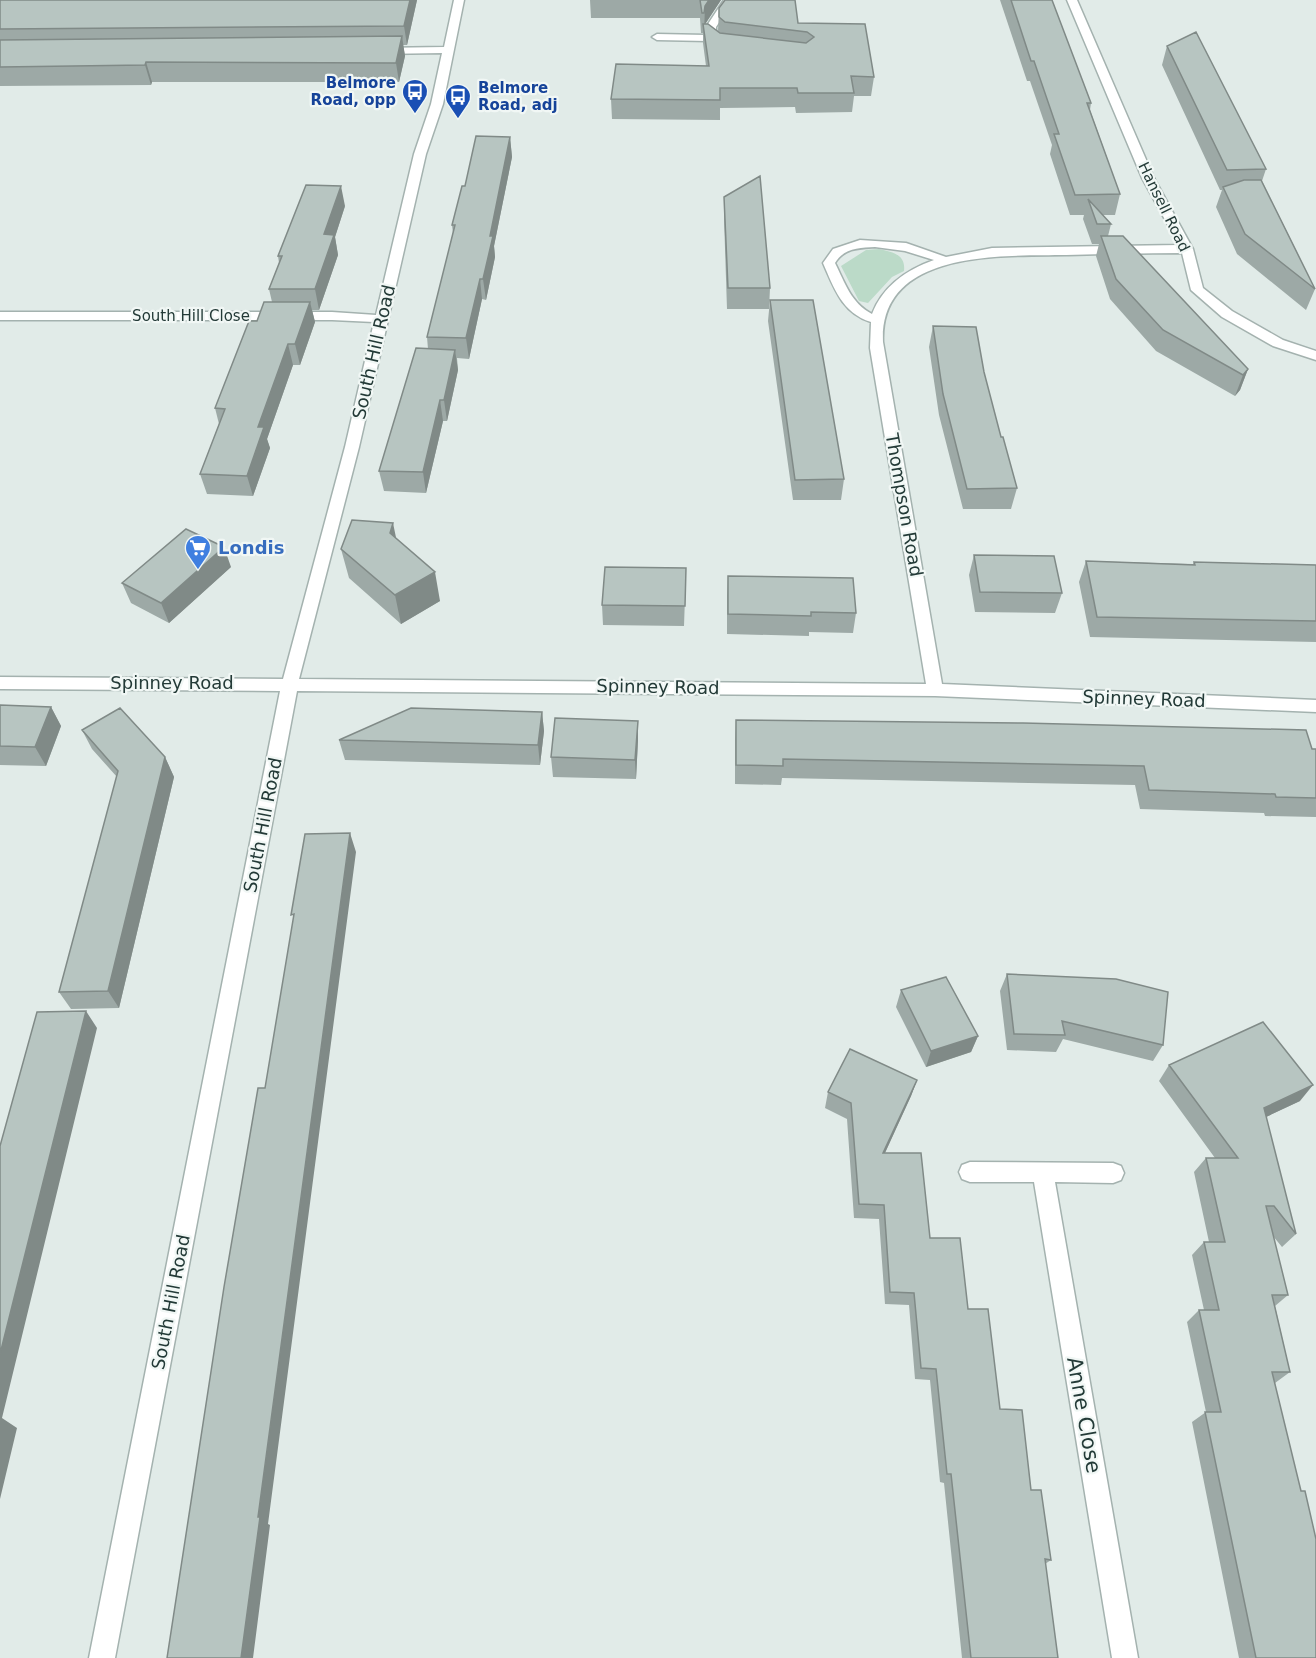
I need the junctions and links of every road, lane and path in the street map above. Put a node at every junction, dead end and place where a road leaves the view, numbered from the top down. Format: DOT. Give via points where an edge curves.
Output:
graph roads {
  1 [pos="459,0"];
  2 [pos="729,0"];
  3 [pos="1072,0"];
  4 [pos="657,37"];
  5 [pos="711,38"];
  6 [pos="726,48"];
  7 [pos="447,50"];
  8 [pos="364,51"];
  9 [pos="1187,249"];
  10 [pos="943,260"];
  11 [pos="0,316"];
  12 [pos="382,319"];
  13 [pos="878,320"];
  14 [pos="1316,356"];
  15 [pos="0,682"];
  16 [pos="290,684"];
  17 [pos="935,690"];
  18 [pos="1316,706"];
  19 [pos="970,1172"];
  20 [pos="1043,1172"];
  21 [pos="1113,1173"];
  22 [pos="102,1658"];
  23 [pos="1125,1658"];
  1 -- 7 [label="street, South Hill Road"];
  2 -- 5 [label="street" via="711,27"];
  3 -- 9 [label="street, Hansell Road" via="1148,178"];
  4 -- 5 [label="street"];
  5 -- 6 [label="street"];
  7 -- 8 [label="street"];
  7 -- 12 [label="street, South Hill Road"];
  9 -- 10 [label="street, Thompson Road" via="993,252"];
  9 -- 14 [label="street, Hansell Road" via="1197,290 1227,314 1278,342"];
  10 -- 13 [label="street, Thompson Road" via="895,286 882,303"];
  10 -- 13 [label="street" via="916,248 893,245 849,247 836,252 829,263 852,309"];
  11 -- 12 [label="street, South Hill Close"];
  12 -- 16 [label="street, South Hill Road"];
  13 -- 17 [label="street, Thompson Road" via="878,356"];
  15 -- 16 [label="street, Spinney Road"];
  16 -- 17 [label="street, Spinney Road"];
  16 -- 22 [label="street, South Hill Road"];
  17 -- 18 [label="street, Spinney Road"];
  19 -- 20 [label="street"];
  20 -- 21 [label="street"];
  20 -- 23 [label="street, Anne Close"];
}
